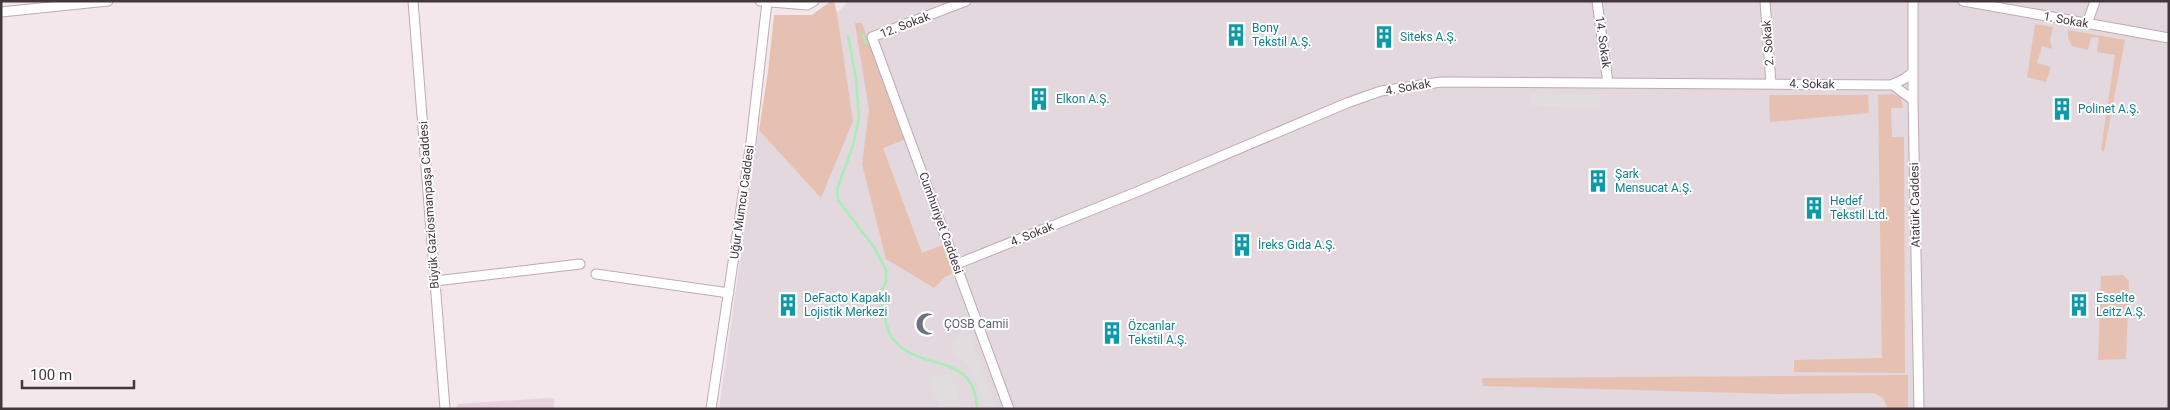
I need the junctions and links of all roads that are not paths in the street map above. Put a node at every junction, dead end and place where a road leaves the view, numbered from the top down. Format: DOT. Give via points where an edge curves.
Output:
graph roads {
  1 [pos="108,1"];
  2 [pos="413,1"];
  3 [pos="814,1"];
  4 [pos="966,1"];
  5 [pos="1597,1"];
  6 [pos="1765,1"];
  7 [pos="1913,1"];
  8 [pos="1963,1"];
  9 [pos="2095,1"];
  10 [pos="764,2"];
  11 [pos="1,12"];
  12 [pos="2087,24"];
  13 [pos="872,38"];
  14 [pos="2169,38"];
  15 [pos="1913,72"];
  16 [pos="1608,83"];
  17 [pos="1771,84"];
  18 [pos="1893,85"];
  19 [pos="1913,100"];
  20 [pos="580,264"];
  21 [pos="957,264"];
  22 [pos="596,274"];
  23 [pos="435,281"];
  24 [pos="729,293"];
  25 [pos="445,409"];
  26 [pos="711,409"];
  27 [pos="1009,409"];
  28 [pos="1919,409"];
  1 -- 11 [label="street"];
  2 -- 23 [label="street, Büyük Gaziosmanpaşa Caddesi"];
  3 -- 10 [label="street" via="807,5"];
  4 -- 13 [label="street, 12. Sokak"];
  5 -- 16 [label="street, 14. Sokak"];
  6 -- 17 [label="street, 2. Sokak"];
  7 -- 15 [label="street, Atatürk Caddesi"];
  8 -- 12 [label="street, 1. Sokak"];
  9 -- 12 [label="street"];
  10 -- 24 [label="street, Uğur Mumcu Caddesi" via="751,142"];
  12 -- 14 [label="street, 1. Sokak"];
  13 -- 21 [label="street, Cumhuriyet Caddesi"];
  15 -- 18 [label="street"];
  15 -- 19 [label="street, Atatürk Caddesi"];
  16 -- 17 [label="street, 4. Sokak"];
  16 -- 21 [label="street, 4. Sokak" via="1440,82 1367,95"];
  17 -- 18 [label="street, 4. Sokak"];
  18 -- 19 [label="street"];
  19 -- 28 [label="street, Atatürk Caddesi"];
  20 -- 23 [label="street"];
  21 -- 27 [label="street, Cumhuriyet Caddesi"];
  22 -- 24 [label="street"];
  23 -- 25 [label="street, Büyük Gaziosmanpaşa Caddesi"];
  24 -- 26 [label="street, Uğur Mumcu Caddesi"];
}
